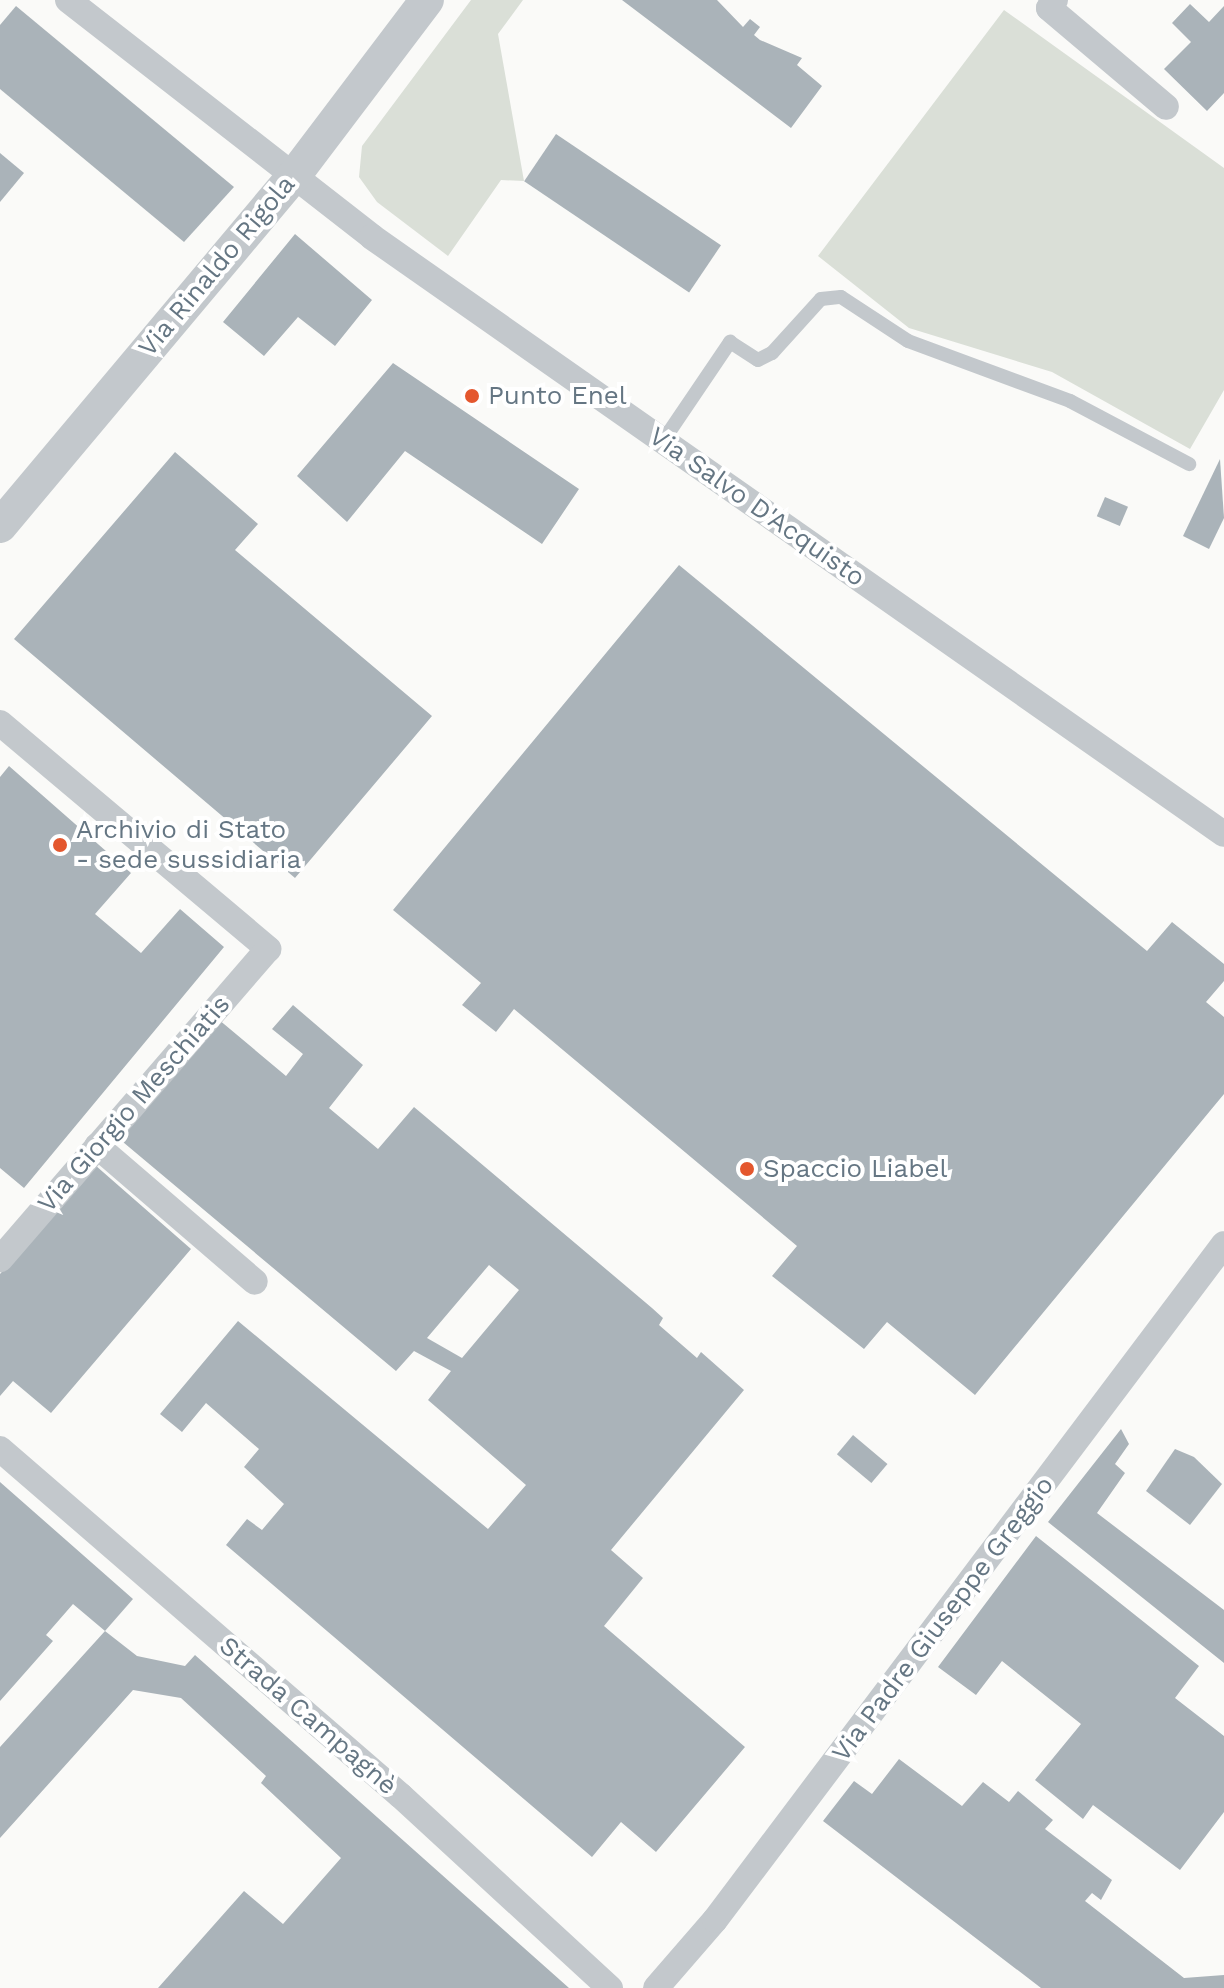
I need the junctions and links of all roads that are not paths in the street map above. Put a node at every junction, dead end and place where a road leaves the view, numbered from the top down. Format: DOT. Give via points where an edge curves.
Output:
graph roads {
  1 [pos="68,0"];
  2 [pos="427,0"];
  3 [pos="1055,0"];
  4 [pos="1166,107"];
  5 [pos="293,177"];
  6 [pos="663,441"];
  7 [pos="1189,464"];
  8 [pos="0,526"];
  9 [pos="0,723"];
  10 [pos="1224,834"];
  11 [pos="97,1146"];
  12 [pos="1224,1244"];
  13 [pos="0,1259"];
  14 [pos="255,1282"];
  15 [pos="0,1449"];
  16 [pos="610,1988"];
  17 [pos="656,1988"];
  1 -- 5 [label="street, Via Salvo D'Acquisto"];
  2 -- 5 [label="street, Via Rinaldo Rigola"];
  3 -- 4 [label="street" via="1049,8"];
  5 -- 6 [label="street, Via Salvo D'Acquisto"];
  5 -- 8 [label="street, Via Rinaldo Rigola"];
  6 -- 7 [label="lane" via="730,342 758,360 772,353 821,299 841,297 908,341 1070,401"];
  6 -- 10 [label="street, Via Salvo D'Acquisto"];
  9 -- 11 [label="street, Via Giorgio Meschiatis" via="268,949"];
  11 -- 13 [label="street, Via Giorgio Meschiatis"];
  11 -- 14 [label="street"];
  12 -- 17 [label="street, Via Padre Giuseppe Greggio" via="724,1908"];
  15 -- 16 [label="street, Strada Campagnè" via="401,1796"];
}
